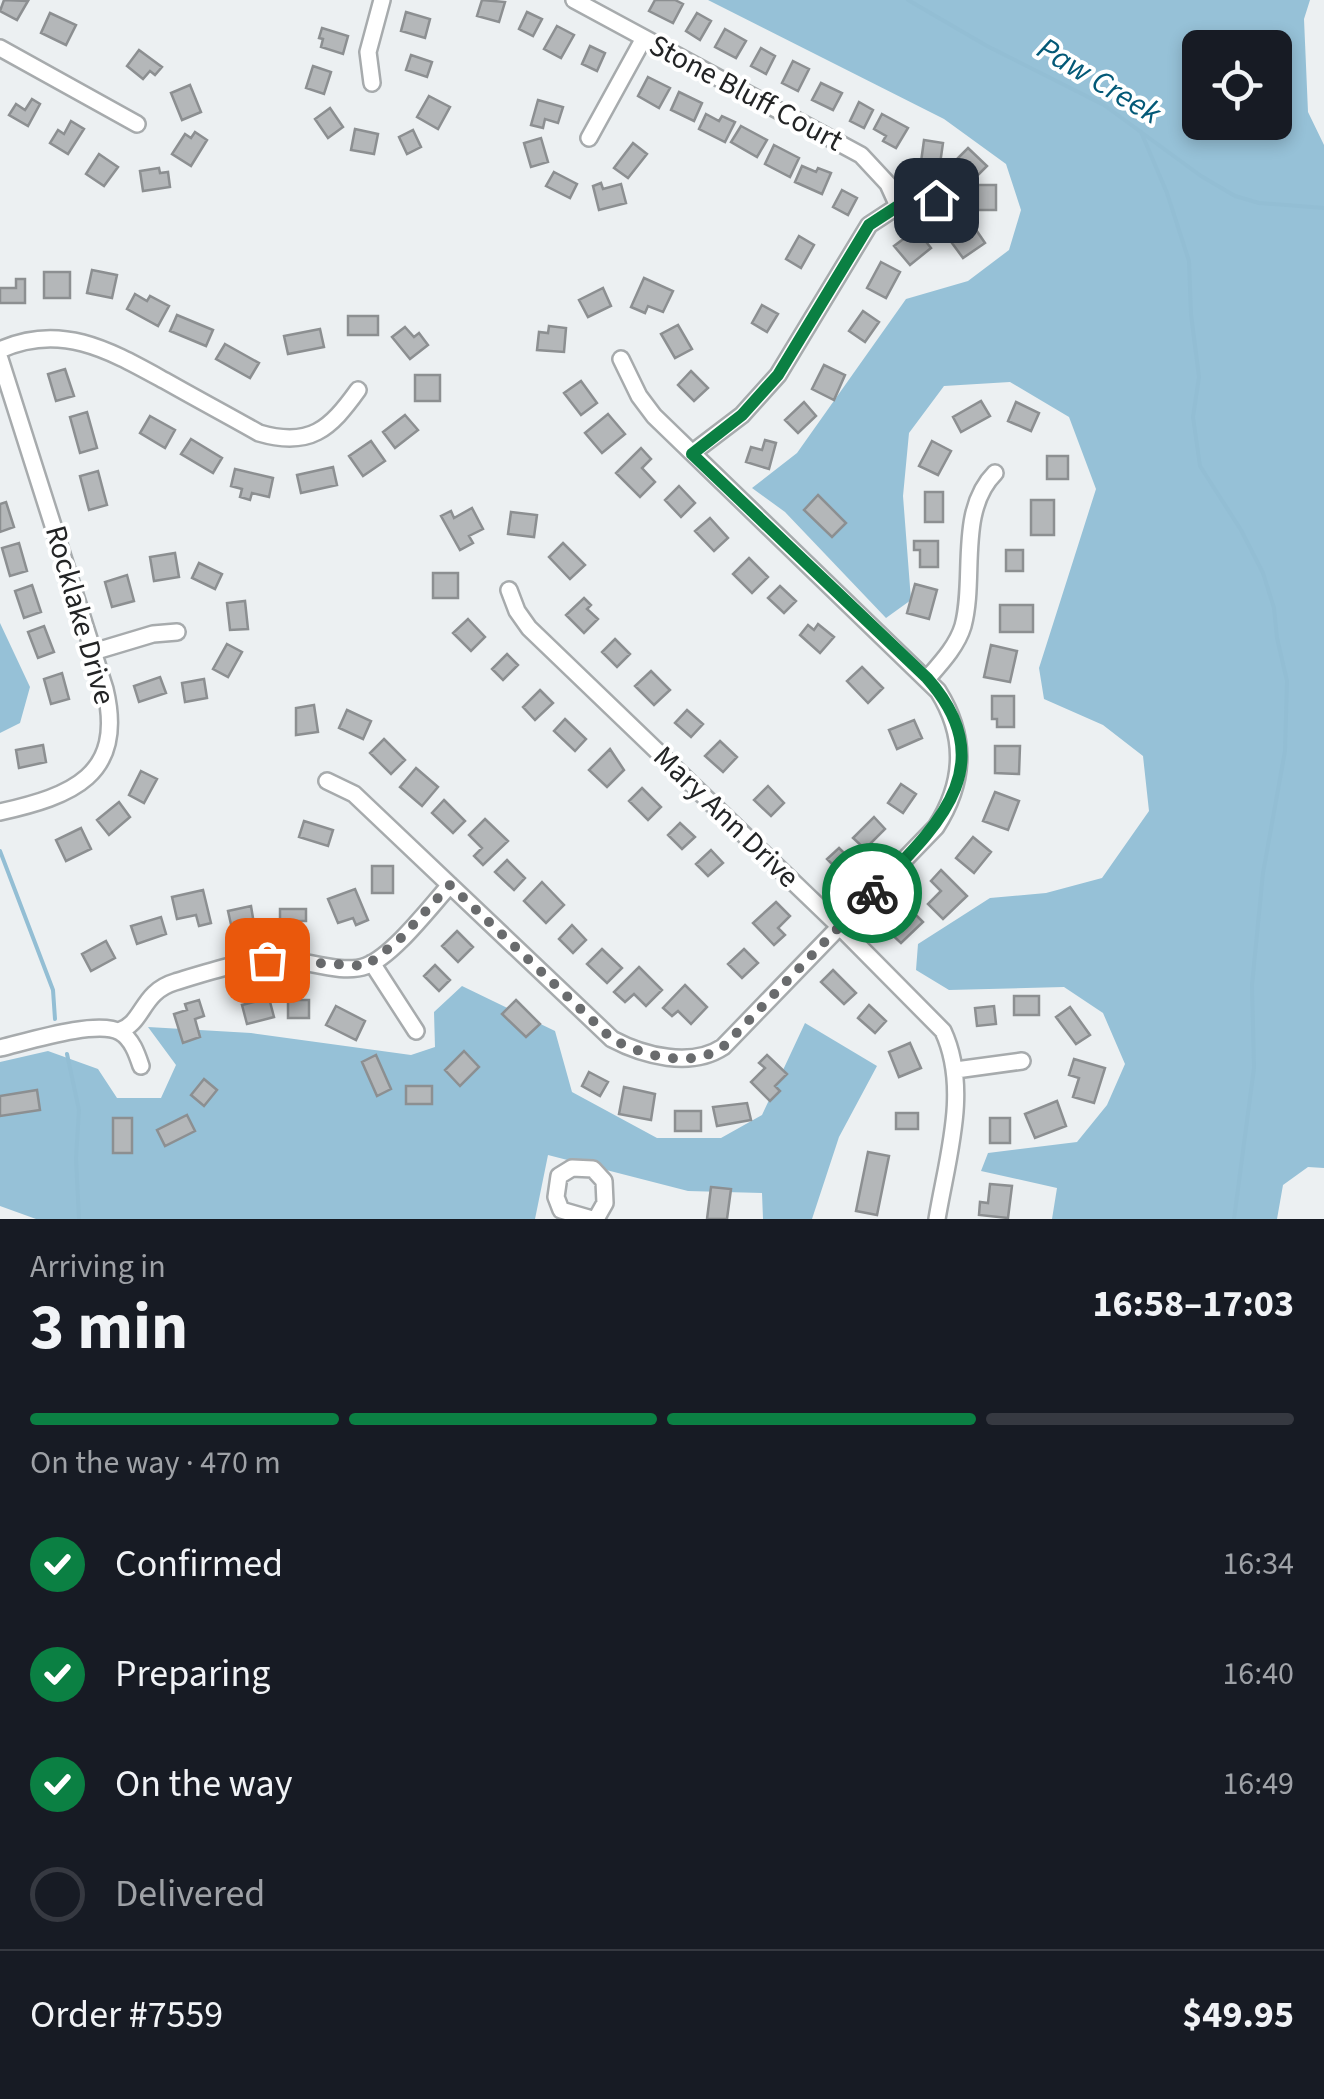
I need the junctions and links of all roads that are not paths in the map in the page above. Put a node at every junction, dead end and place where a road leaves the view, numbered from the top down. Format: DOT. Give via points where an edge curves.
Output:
graph roads {
  1 [pos="382,0"];
  2 [pos="574,0"];
  3 [pos="644,38"];
  4 [pos="0,48"];
  5 [pos="372,83"];
  6 [pos="136,124"];
  7 [pos="589,138"];
  8 [pos="936,200"];
  9 [pos="898,206"];
  10 [pos="0,350"];
  11 [pos="0,359"];
  12 [pos="621,359"];
  13 [pos="358,390"];
  14 [pos="692,454"];
  15 [pos="996,473"];
  16 [pos="509,590"];
  17 [pos="177,632"];
  18 [pos="93,652"];
  19 [pos="927,678"];
  20 [pos="328,781"];
  21 [pos="0,812"];
  22 [pos="450,885"];
  23 [pos="840,926"];
  24 [pos="372,964"];
  25 [pos="119,1031"];
  26 [pos="416,1031"];
  27 [pos="0,1048"];
  28 [pos="1022,1060"];
  29 [pos="141,1066"];
  30 [pos="956,1070"];
  31 [pos="937,1219"];
  1 -- 5 [label="street" via="368,52"];
  2 -- 3 [label="street, Stone Bluff Court"];
  3 -- 7 [label="street"];
  3 -- 9 [label="street, Stone Bluff Court" via="861,155"];
  4 -- 6 [label="street"];
  8 -- 9 [label="street"];
  9 -- 14 [label="street" via="857,240 767,389"];
  10 -- 13 [label="street" via="41,338 95,344 274,438 323,430"];
  11 -- 18 [label="street, Rocklake Drive"];
  12 -- 14 [label="street" via="639,396"];
  14 -- 19 [label="street"];
  15 -- 19 [label="street" via="976,506 962,627"];
  16 -- 23 [label="street, Mary Ann Drive" via="529,628"];
  17 -- 18 [label="street"];
  18 -- 21 [label="street, Rocklake Drive" via="110,716 101,757 66,794"];
  19 -- 23 [label="street" via="954,721 956,788 936,827"];
  20 -- 22 [label="street" via="354,794"];
  22 -- 23 [label="street" via="612,1039 675,1058 698,1058 723,1047"];
  22 -- 24 [label="street"];
  23 -- 30 [label="street, Mary Ann Drive" via="937,1022"];
  24 -- 25 [label="street" via="267,960 231,967 156,989"];
  24 -- 26 [label="street"];
  25 -- 27 [label="street" via="89,1028"];
  25 -- 29 [label="street" via="136,1048"];
  28 -- 30 [label="street"];
  30 -- 31 [label="street, Mary Ann Drive"];
}
